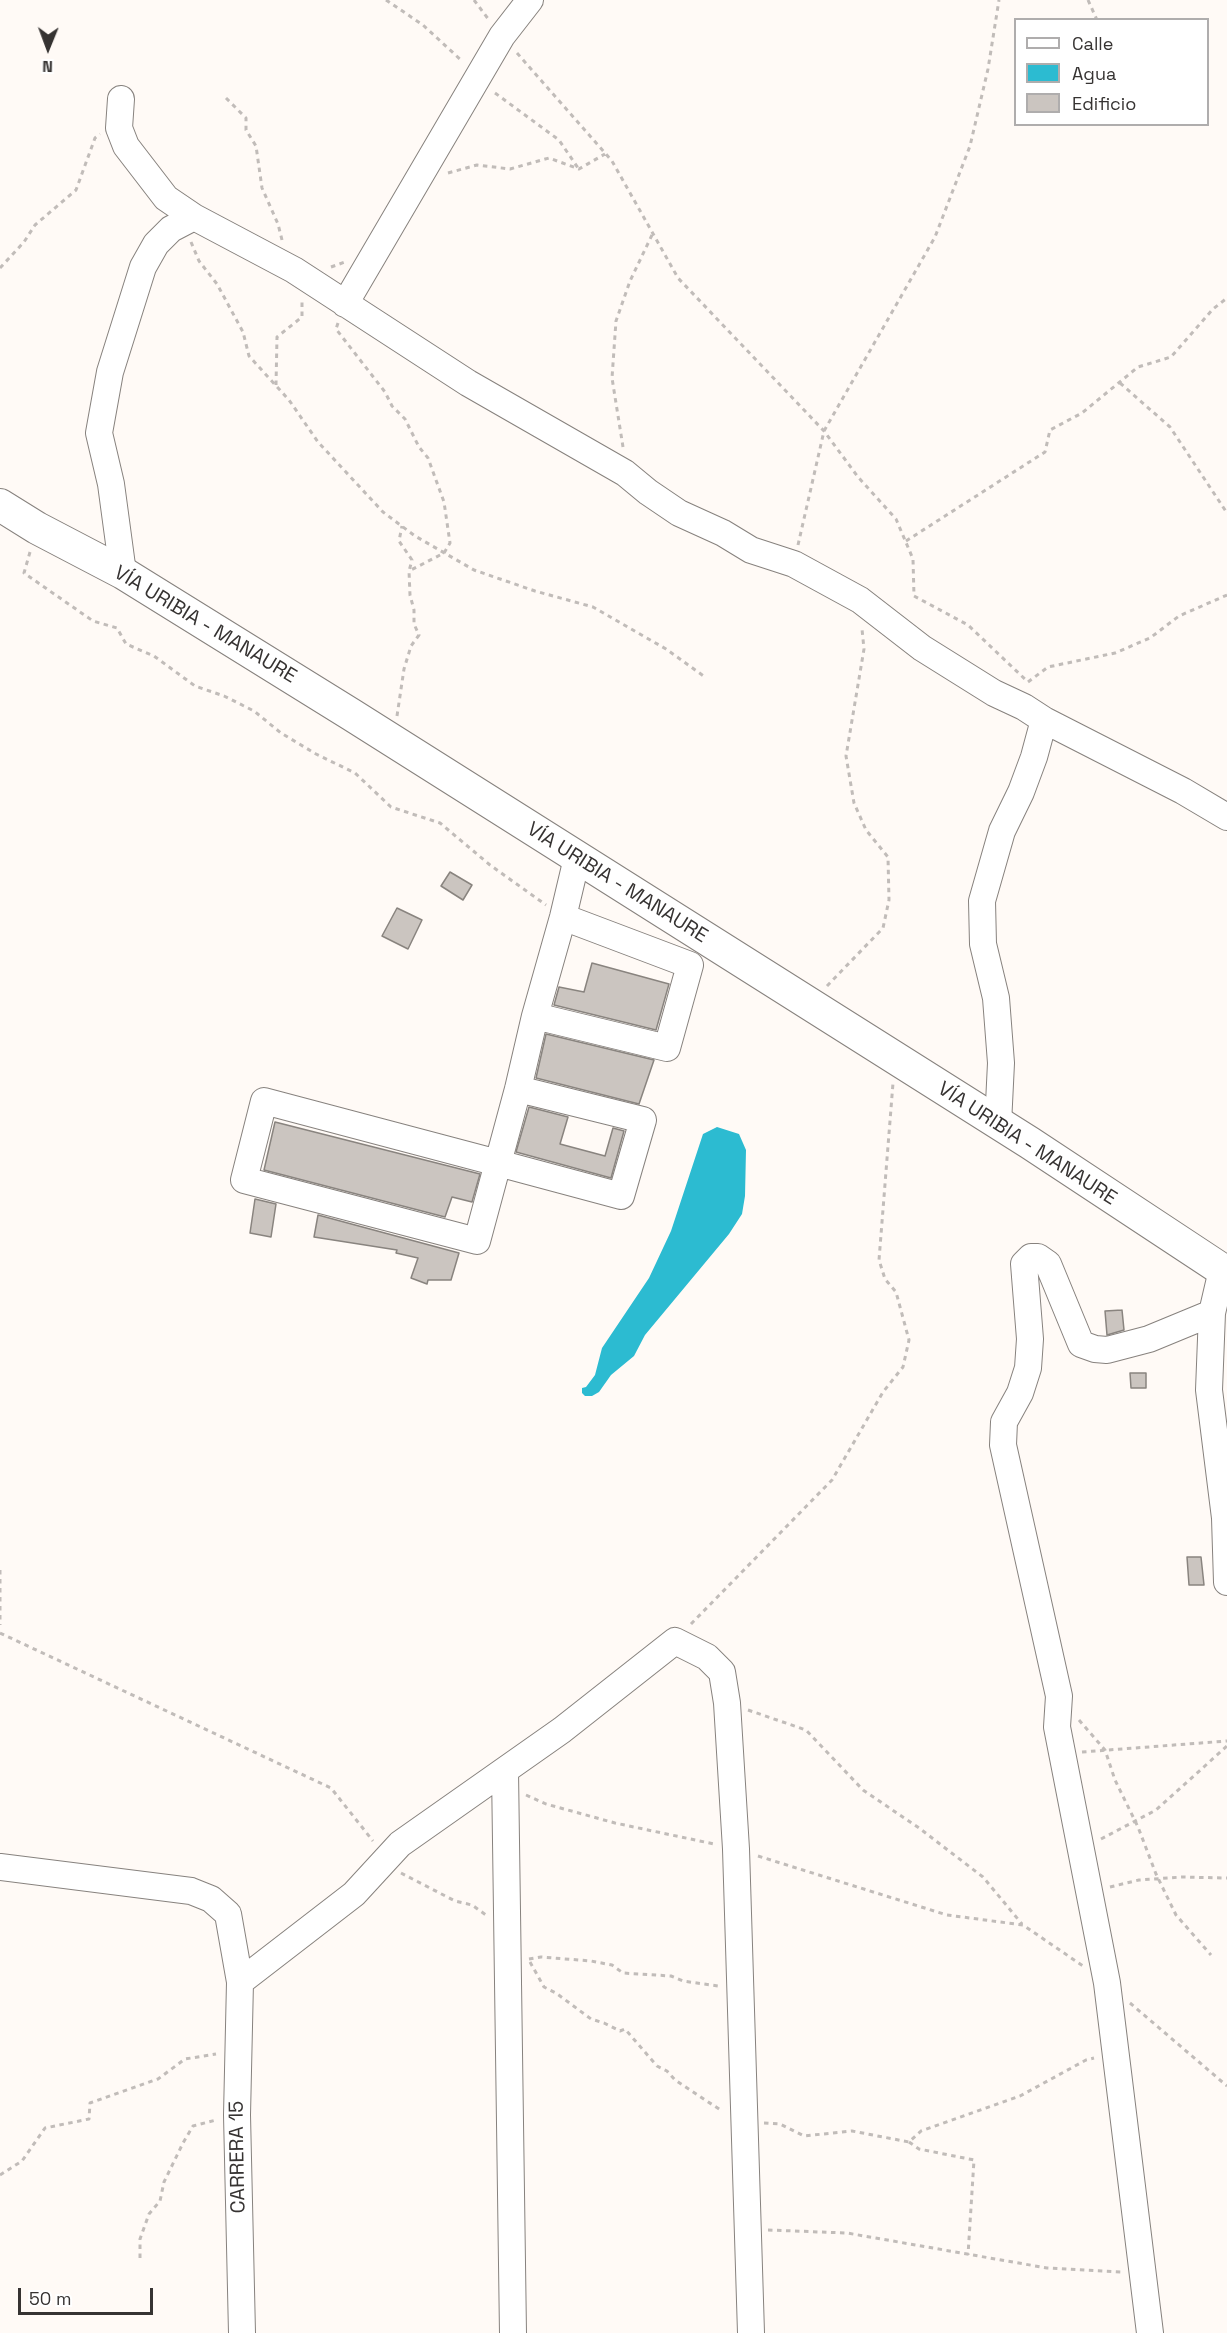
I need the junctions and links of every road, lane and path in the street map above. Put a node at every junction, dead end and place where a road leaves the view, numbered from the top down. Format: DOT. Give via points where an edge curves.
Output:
graph roads {
  1 [pos="474,0"];
  2 [pos="530,0"];
  3 [pos="999,0"];
  4 [pos="1088,0"];
  5 [pos="1096,18"];
  6 [pos="502,36"];
  7 [pos="226,98"];
  8 [pos="121,99"];
  9 [pos="119,128"];
  10 [pos="606,154"];
  11 [pos="447,173"];
  12 [pos="194,217"];
  13 [pos="652,235"];
  14 [pos="283,242"];
  15 [pos="350,260"];
  16 [pos="0,268"];
  17 [pos="314,294"];
  18 [pos="1227,298"];
  19 [pos="345,304"];
  20 [pos="1120,383"];
  21 [pos="276,386"];
  22 [pos="824,431"];
  23 [pos="625,473"];
  24 [pos="0,505"];
  25 [pos="1227,513"];
  26 [pos="402,526"];
  27 [pos="37,528"];
  28 [pos="906,542"];
  29 [pos="444,553"];
  30 [pos="794,564"];
  31 [pos="409,571"];
  32 [pos="123,573"];
  33 [pos="1227,595"];
  34 [pos="860,600"];
  35 [pos="705,677"];
  36 [pos="1028,682"];
  37 [pos="994,693"];
  38 [pos="1044,720"];
  39 [pos="393,742"];
  40 [pos="1227,817"];
  41 [pos="577,858"];
  42 [pos="563,917"];
  43 [pos="808,1004"];
  44 [pos="535,1016"];
  45 [pos="895,1059"];
  46 [pos="518,1089"];
  47 [pos="998,1124"];
  48 [pos="498,1163"];
  49 [pos="1225,1272"];
  50 [pos="1212,1313"];
  51 [pos="1218,1383"];
  52 [pos="0,1570"];
  53 [pos="1227,1582"];
  54 [pos="0,1625"];
  55 [pos="0,1633"];
  56 [pos="675,1641"];
  57 [pos="1059,1696"];
  58 [pos="726,1703"];
  59 [pos="1227,1742"];
  60 [pos="1227,1746"];
  61 [pos="1105,1749"];
  62 [pos="1063,1753"];
  63 [pos="505,1778"];
  64 [pos="1135,1821"];
  65 [pos="736,1849"];
  66 [pos="1081,1850"];
  67 [pos="386,1858"];
  68 [pos="0,1868"];
  69 [pos="1227,1878"];
  70 [pos="1159,1879"];
  71 [pos="1090,1892"];
  72 [pos="1023,1925"];
  73 [pos="514,1947"];
  74 [pos="1211,1955"];
  75 [pos="240,1982"];
  76 [pos="1107,1983"];
  77 [pos="741,1990"];
  78 [pos="238,2049"];
  79 [pos="1117,2054"];
  80 [pos="1227,2086"];
  81 [pos="237,2115"];
  82 [pos="745,2130"];
  83 [pos="909,2142"];
  84 [pos="0,2175"];
  85 [pos="748,2229"];
  86 [pos="968,2255"];
  87 [pos="140,2258"];
  88 [pos="1145,2274"];
  89 [pos="242,2333"];
  90 [pos="513,2333"];
  91 [pos="751,2333"];
  92 [pos="1150,2333"];
  1 -- 6 [label="path"];
  2 -- 6 [label="street"];
  3 -- 22 [label="path" via="970,146 935,237"];
  4 -- 5 [label="path"];
  6 -- 10 [label="path"];
  6 -- 19 [label="street"];
  7 -- 14 [label="path" via="246,118 262,188"];
  8 -- 9 [label="street"];
  9 -- 12 [label="street" via="126,146 166,198"];
  9 -- 16 [label="path" via="95,138 76,190 34,225"];
  10 -- 11 [label="path" via="579,169 549,158 510,169 477,165"];
  10 -- 13 [label="path"];
  12 -- 17 [label="street" via="260,251"];
  12 -- 21 [label="path" via="191,242 199,261 217,284 243,333 249,356"];
  12 -- 32 [label="street" via="156,244 143,267 110,372 99,433 111,484"];
  13 -- 22 [label="path" via="678,278"];
  13 -- 23 [label="path" via="616,321 612,378"];
  15 -- 17 [label="path" via="322,271"];
  17 -- 19 [label="street"];
  17 -- 21 [label="path" via="302,298 302,317 276,337"];
  18 -- 20 [label="path" via="1171,357 1138,367"];
  19 -- 23 [label="street" via="468,383"];
  19 -- 29 [label="path" via="336,329 405,419 418,447 428,458 444,502 450,543"];
  20 -- 25 [label="path" via="1170,427"];
  20 -- 28 [label="path" via="1082,413 1050,430 1045,452"];
  21 -- 26 [label="path" via="318,441 383,512"];
  22 -- 28 [label="path" via="896,519"];
  22 -- 30 [label="path"];
  23 -- 30 [label="street" via="679,513 723,532 751,550"];
  24 -- 27 [label="main road, VÍA URIBIA - MANAURE"];
  26 -- 29 [label="path"];
  26 -- 31 [label="path" via="399,541 412,560"];
  27 -- 32 [label="main road, VÍA URIBIA - MANAURE"];
  27 -- 42 [label="path" via="24,573 93,621 117,628 126,644 154,656 195,686 254,711 316,754 355,773 392,807 440,823 490,865"];
  28 -- 36 [label="path" via="913,559 914,596 968,625"];
  29 -- 31 [label="path"];
  29 -- 35 [label="path" via="474,570 592,607 666,649"];
  30 -- 34 [label="street"];
  31 -- 39 [label="path" via="418,635 404,669"];
  32 -- 39 [label="main road, VÍA URIBIA - MANAURE"];
  33 -- 36 [label="path" via="1179,616 1150,638 1116,653 1048,667"];
  34 -- 37 [label="street" via="922,648"];
  34 -- 43 [label="path" via="864,649 846,756 854,803 866,830 888,857 889,900 883,928"];
  36 -- 37 [label="path"];
  37 -- 38 [label="street"];
  38 -- 40 [label="street"];
  38 -- 47 [label="street" via="1028,774 1002,831 982,901 982,944 996,998 999,1030"];
  39 -- 41 [label="main road, VÍA URIBIA - MANAURE"];
  41 -- 42 [label="street"];
  41 -- 43 [label="main road, VÍA URIBIA - MANAURE"];
  42 -- 44 [label="street"];
  42 -- 44 [label="street" via="690,965 667,1048"];
  43 -- 45 [label="main road, VÍA URIBIA - MANAURE"];
  44 -- 46 [label="street"];
  45 -- 47 [label="main road, VÍA URIBIA - MANAURE"];
  45 -- 56 [label="path" via="879,1260 885,1279 896,1292 909,1340 903,1366 883,1392 832,1480"];
  46 -- 48 [label="street"];
  46 -- 48 [label="street" via="643,1120 621,1196"];
  47 -- 49 [label="main road, VÍA URIBIA - MANAURE"];
  48 -- 48 [label="street" via="477,1241 244,1180 264,1101"];
  49 -- 50 [label="street"];
  50 -- 51 [label="street"];
  50 -- 57 [label="street" via="1149,1339 1107,1350 1095,1349 1081,1344 1048,1264 1031,1257 1024,1264 1030,1339 1028,1368 1004,1422 1003,1445"];
  51 -- 53 [label="street"];
  52 -- 54 [label="path"];
  55 -- 67 [label="path" via="331,1788"];
  56 -- 58 [label="street" via="707,1657 722,1672"];
  56 -- 63 [label="street"];
  57 -- 61 [label="path"];
  57 -- 62 [label="street" via="1058,1727"];
  58 -- 65 [label="street"];
  58 -- 72 [label="path" via="806,1730 863,1790 983,1877"];
  59 -- 61 [label="path"];
  60 -- 64 [label="path" via="1156,1810"];
  61 -- 62 [label="path"];
  61 -- 64 [label="path"];
  62 -- 66 [label="street"];
  63 -- 65 [label="path" via="546,1804"];
  63 -- 67 [label="street" via="400,1844"];
  63 -- 73 [label="street"];
  64 -- 66 [label="path"];
  64 -- 70 [label="path"];
  65 -- 72 [label="path" via="947,1916"];
  65 -- 77 [label="street"];
  66 -- 71 [label="street"];
  67 -- 73 [label="path" via="412,1881 472,1905 489,1917 499,1917"];
  67 -- 75 [label="street" via="354,1894"];
  68 -- 75 [label="street, CARRERA 15" via="191,1891 211,1899 228,1914"];
  69 -- 70 [label="path"];
  70 -- 71 [label="path"];
  70 -- 74 [label="path" via="1176,1915"];
  71 -- 76 [label="street"];
  72 -- 76 [label="path"];
  73 -- 77 [label="path" via="541,1957 612,1965 623,1973 671,1976"];
  73 -- 82 [label="path" via="544,1987 591,2019 620,2031 625,2029 657,2066 724,2113 727,2124"];
  73 -- 90 [label="street"];
  75 -- 78 [label="street, CARRERA 15"];
  76 -- 79 [label="street"];
  76 -- 80 [label="path"];
  77 -- 82 [label="street"];
  78 -- 81 [label="street, CARRERA 15"];
  78 -- 84 [label="path" via="185,2059 158,2079 90,2103 89,2119 45,2128 22,2161"];
  79 -- 83 [label="path" via="1086,2060 1020,2096 921,2131"];
  79 -- 88 [label="street"];
  81 -- 87 [label="path" via="193,2126 164,2182 159,2201 149,2214 140,2239"];
  81 -- 89 [label="street, CARRERA 15"];
  82 -- 83 [label="path" via="780,2124 804,2136 852,2131"];
  82 -- 85 [label="street"];
  83 -- 86 [label="path" via="919,2150 974,2160"];
  85 -- 86 [label="path" via="848,2233"];
  85 -- 91 [label="street"];
  86 -- 88 [label="path" via="1047,2268"];
  88 -- 92 [label="street"];
}
